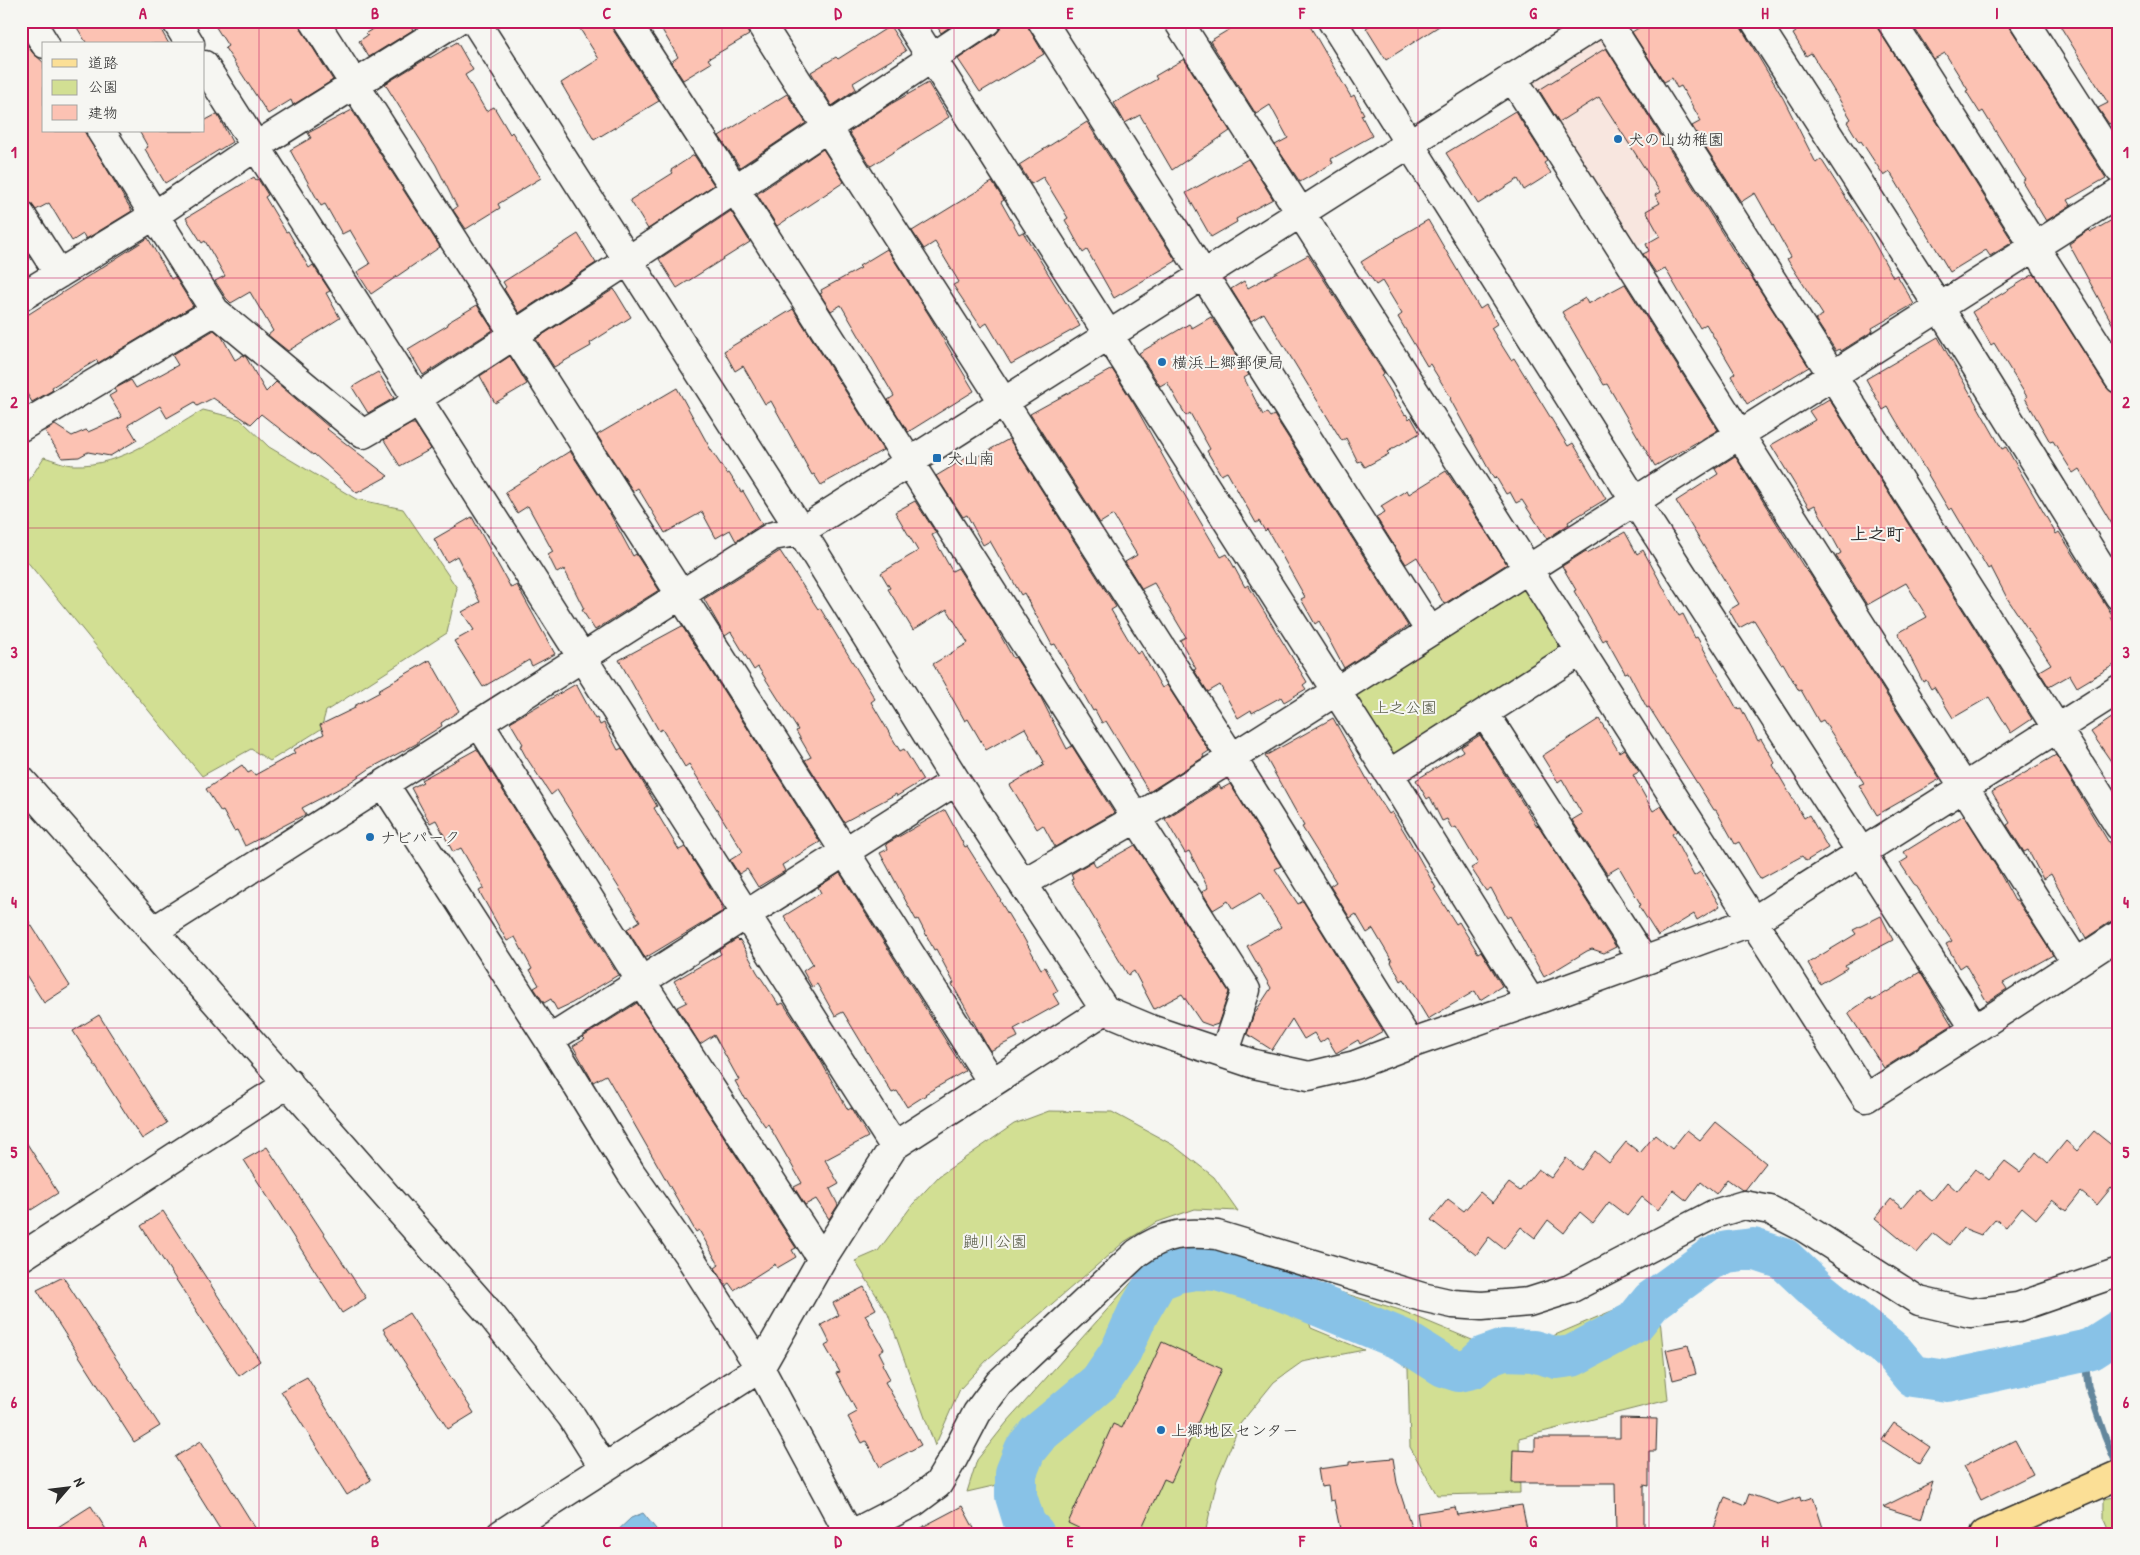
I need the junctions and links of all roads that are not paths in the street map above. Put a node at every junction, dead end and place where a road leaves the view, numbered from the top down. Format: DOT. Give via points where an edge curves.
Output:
graph roads {
  1 [pos="31,21"];
  2 [pos="176,21"];
  3 [pos="314,21"];
  4 [pos="456,21"];
  5 [pos="475,21"];
  6 [pos="626,21"];
  7 [pos="759,21"];
  8 [pos="908,21"];
  9 [pos="987,21"];
  10 [pos="1042,21"];
  11 [pos="1178,21"];
  12 [pos="1332,21"];
  13 [pos="1602,21"];
  14 [pos="1607,21"];
  15 [pos="1755,21"];
  16 [pos="1891,21"];
  17 [pos="2024,21"];
  18 [pos="44,42"];
  19 [pos="189,42"];
  20 [pos="932,58"];
  21 [pos="205,67"];
  22 [pos="1512,77"];
  23 [pos="355,85"];
  24 [pos="827,128"];
  25 [pos="102,132"];
  26 [pos="1410,144"];
  27 [pos="255,147"];
  28 [pos="2119,169"];
  29 [pos="736,189"];
  30 [pos="2119,193"];
  31 [pos="1301,213"];
  32 [pos="21,215"];
  33 [pos="155,215"];
  34 [pos="2035,247"];
  35 [pos="629,260"];
  36 [pos="59,274"];
  37 [pos="1204,275"];
  38 [pos="21,297"];
  39 [pos="1939,307"];
  40 [pos="215,311"];
  41 [pos="514,334"];
  42 [pos="1108,336"];
  43 [pos="1833,375"];
  44 [pos="2119,379"];
  45 [pos="416,399"];
  46 [pos="1004,404"];
  47 [pos="21,427"];
  48 [pos="1739,434"];
  49 [pos="908,463"];
  50 [pos="1635,501"];
  51 [pos="801,531"];
  52 [pos="1528,568"];
  53 [pos="681,595"];
  54 [pos="2119,596"];
  55 [pos="1430,631"];
  56 [pos="1581,651"];
  57 [pos="582,658"];
  58 [pos="2119,689"];
  59 [pos="1334,691"];
  60 [pos="1485,714"];
  61 [pos="479,723"];
  62 [pos="2056,728"];
  63 [pos="1232,758"];
  64 [pos="1389,774"];
  65 [pos="21,780"];
  66 [pos="956,781"];
  67 [pos="384,784"];
  68 [pos="1964,788"];
  69 [pos="1137,818"];
  70 [pos="2119,826"];
  71 [pos="845,852"];
  72 [pos="1861,853"];
  73 [pos="1023,884"];
  74 [pos="746,915"];
  75 [pos="1753,921"];
  76 [pos="153,930"];
  77 [pos="2119,935"];
  78 [pos="1644,961"];
  79 [pos="2076,963"];
  80 [pos="641,980"];
  81 [pos="1531,1002"];
  82 [pos="1105,1010"];
  83 [pos="1976,1029"];
  84 [pos="549,1040"];
  85 [pos="1410,1044"];
  86 [pos="1224,1054"];
  87 [pos="992,1082"];
  88 [pos="289,1083"];
  89 [pos="894,1146"];
  90 [pos="21,1257"];
  91 [pos="822,1259"];
  92 [pos="2119,1272"];
  93 [pos="760,1368"];
  94 [pos="604,1468"];
  95 [pos="2112,1478"];
  96 [pos="501,1534"];
  97 [pos="850,1534"];
  98 [pos="1985,1534"];
  1 -- 18 [label="street"];
  2 -- 19 [label="street"];
  3 -- 23 [label="street"];
  4 -- 23 [label="street"];
  5 -- 35 [label="street"];
  6 -- 29 [label="street"];
  7 -- 24 [label="street"];
  8 -- 20 [label="street"];
  9 -- 20 [label="street"];
  10 -- 37 [label="street"];
  11 -- 31 [label="street"];
  12 -- 26 [label="street"];
  13 -- 22 [label="street"];
  14 -- 43 [label="street"];
  15 -- 39 [label="street"];
  16 -- 34 [label="street"];
  17 -- 28 [label="street"];
  20 -- 24 [label="street"];
  20 -- 42 [label="street"];
  21 -- 27 [label="street"];
  22 -- 26 [label="street"];
  22 -- 48 [label="street"];
  23 -- 27 [label="street"];
  23 -- 41 [label="street"];
  24 -- 29 [label="street"];
  24 -- 46 [label="street"];
  25 -- 33 [label="street"];
  26 -- 31 [label="street"];
  26 -- 50 [label="street"];
  27 -- 33 [label="street"];
  27 -- 45 [label="street"];
  29 -- 35 [label="street"];
  29 -- 49 [label="street"];
  30 -- 34 [label="street"];
  31 -- 37 [label="street"];
  31 -- 52 [label="street"];
  32 -- 36 [label="street"];
  33 -- 36 [label="street"];
  33 -- 40 [label="street"];
  34 -- 39 [label="street"];
  34 -- 44 [label="street"];
  35 -- 41 [label="street"];
  35 -- 51 [label="street"];
  36 -- 38 [label="street"];
  37 -- 42 [label="street"];
  37 -- 55 [label="street"];
  39 -- 43 [label="street"];
  39 -- 54 [label="street"];
  40 -- 45 [label="street" via="363,434 405,410"];
  40 -- 47 [label="street"];
  41 -- 45 [label="street"];
  41 -- 53 [label="street"];
  42 -- 46 [label="street"];
  42 -- 59 [label="street"];
  43 -- 48 [label="street"];
  43 -- 62 [label="street"];
  45 -- 57 [label="street"];
  46 -- 49 [label="street"];
  46 -- 63 [label="street"];
  48 -- 50 [label="street"];
  48 -- 68 [label="street"];
  49 -- 51 [label="street"];
  49 -- 69 [label="street"];
  50 -- 52 [label="street"];
  50 -- 72 [label="street"];
  51 -- 53 [label="street" via="772,536"];
  51 -- 66 [label="street"];
  52 -- 55 [label="street"];
  52 -- 56 [label="street"];
  53 -- 57 [label="street"];
  53 -- 71 [label="street"];
  55 -- 59 [label="street"];
  56 -- 60 [label="street"];
  56 -- 75 [label="street"];
  57 -- 61 [label="street"];
  57 -- 74 [label="street"];
  58 -- 62 [label="street"];
  59 -- 63 [label="street"];
  59 -- 64 [label="street"];
  60 -- 64 [label="street"];
  60 -- 78 [label="street"];
  61 -- 67 [label="street"];
  61 -- 80 [label="street"];
  62 -- 68 [label="street"];
  62 -- 70 [label="street"];
  63 -- 69 [label="street"];
  63 -- 85 [label="street"];
  64 -- 81 [label="street"];
  65 -- 76 [label="street"];
  66 -- 71 [label="street"];
  66 -- 73 [label="street"];
  67 -- 76 [label="street"];
  67 -- 84 [label="street"];
  68 -- 72 [label="street"];
  68 -- 79 [label="street"];
  69 -- 73 [label="street"];
  69 -- 86 [label="street" via="1246,990"];
  71 -- 74 [label="street"];
  71 -- 87 [label="street"];
  72 -- 75 [label="street"];
  72 -- 83 [label="street"];
  73 -- 82 [label="street"];
  74 -- 80 [label="street"];
  74 -- 89 [label="street"];
  75 -- 78 [label="street"];
  75 -- 83 [label="street" via="1866,1098"];
  76 -- 88 [label="street"];
  77 -- 79 [label="street"];
  78 -- 81 [label="street"];
  79 -- 83 [label="street"];
  80 -- 84 [label="street"];
  80 -- 91 [label="street"];
  81 -- 85 [label="street"];
  82 -- 86 [label="street"];
  82 -- 87 [label="street"];
  84 -- 93 [label="street" via="631,1173 691,1259"];
  85 -- 86 [label="street" via="1355,1065 1309,1076"];
  87 -- 89 [label="street"];
  88 -- 90 [label="street"];
  88 -- 94 [label="street" via="492,1316 572,1417"];
  89 -- 91 [label="street"];
  91 -- 93 [label="street"];
  92 -- 97 [label="street" via="2018,1307 1970,1313 1919,1301 1803,1227 1770,1210 1744,1205 1714,1214 1570,1289 1529,1302 1482,1306 1422,1298 1217,1235 1187,1232 1167,1236 1137,1253 999,1383 977,1412 938,1484 914,1502"];
  93 -- 94 [label="street"];
  93 -- 97 [label="street"];
  94 -- 96 [label="street"];
  95 -- 98 [label="main road"];
}
